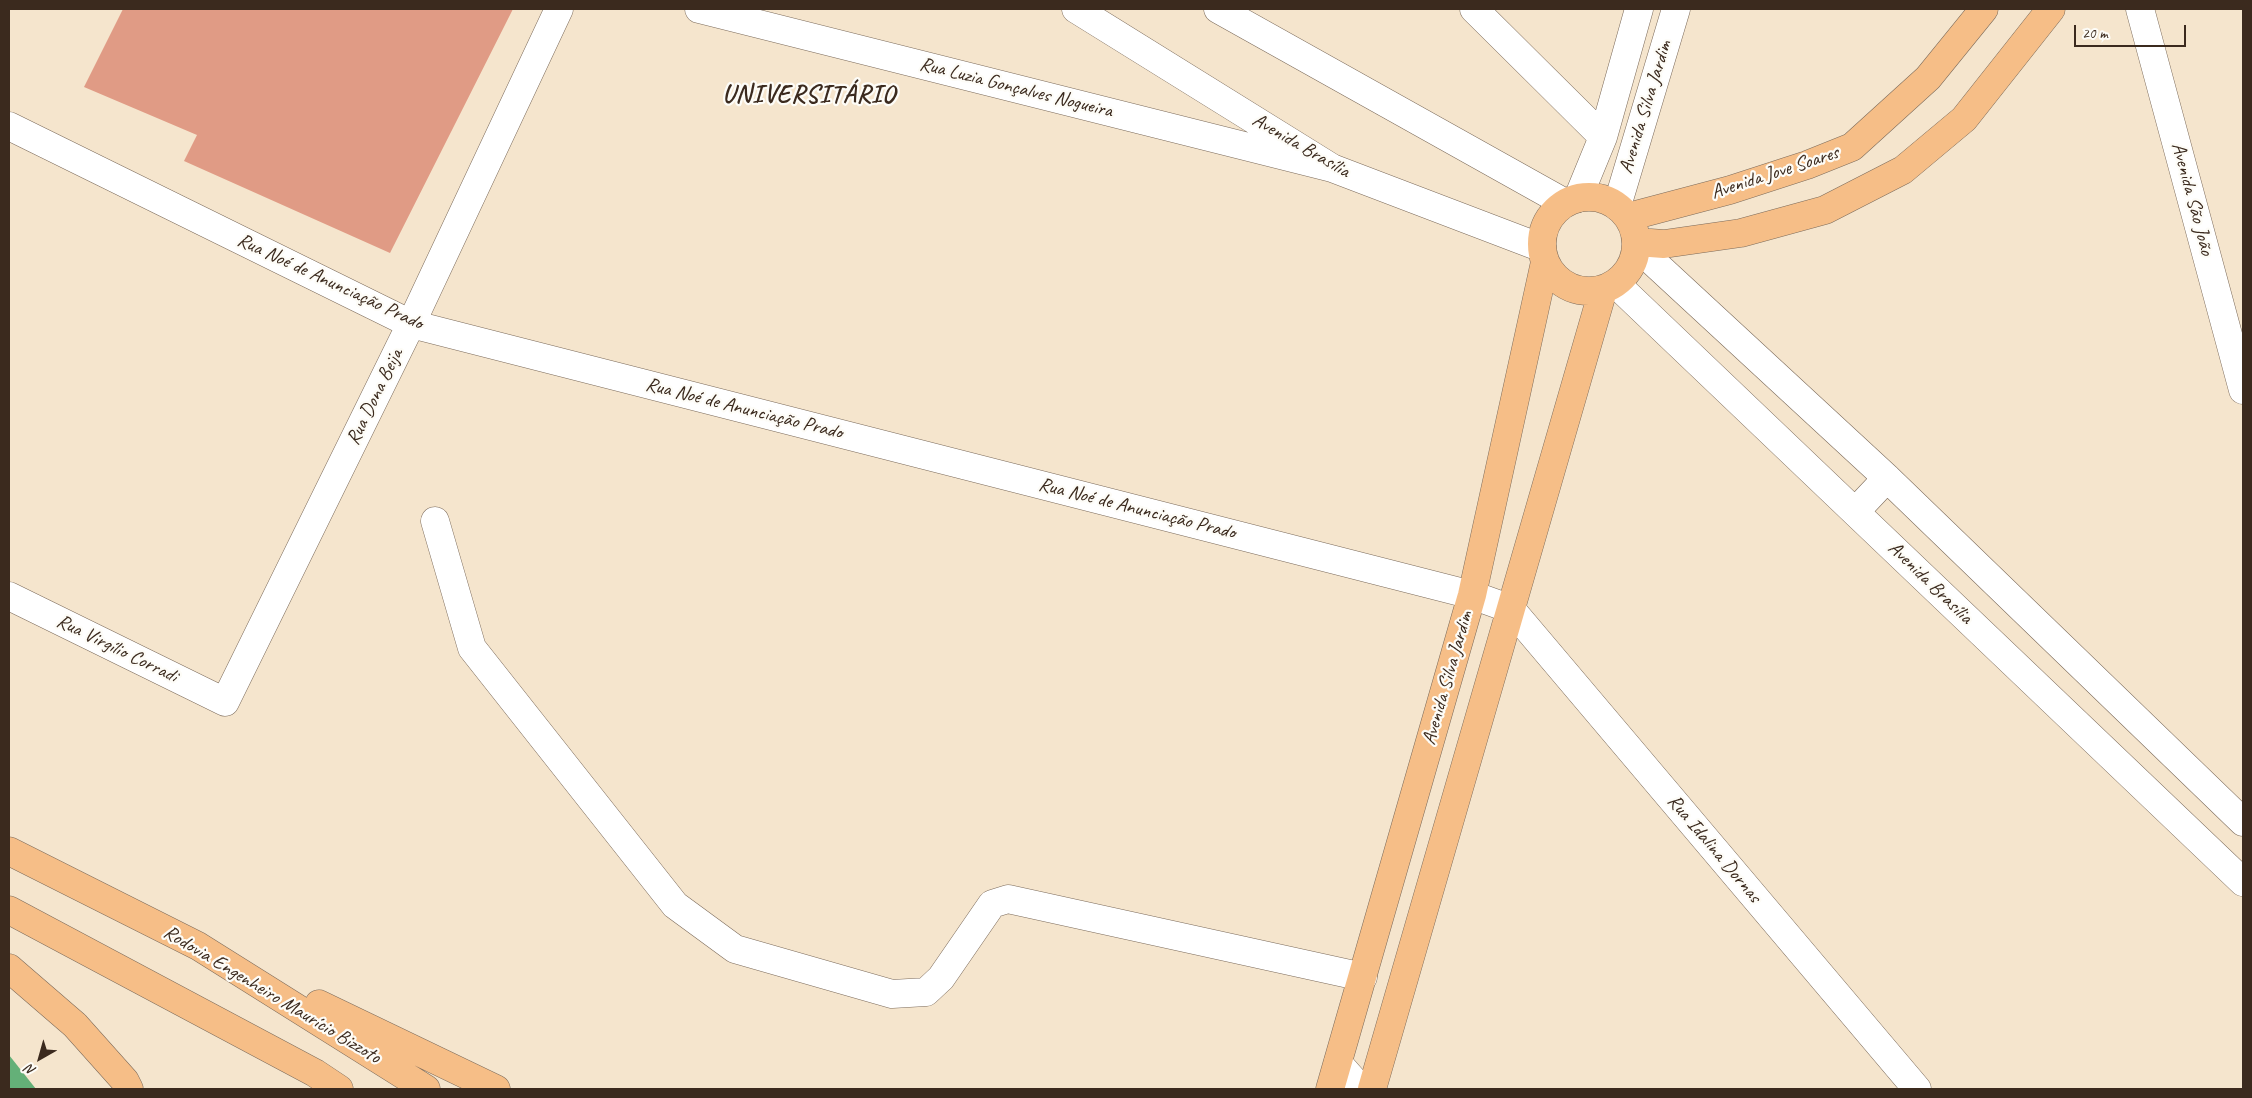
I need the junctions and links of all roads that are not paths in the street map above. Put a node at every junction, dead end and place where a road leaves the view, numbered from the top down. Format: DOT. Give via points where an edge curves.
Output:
graph roads {
  1 [pos="559,9"];
  2 [pos="699,9"];
  3 [pos="1076,9"];
  4 [pos="1218,9"];
  5 [pos="1474,9"];
  6 [pos="1639,9"];
  7 [pos="1676,9"];
  8 [pos="1984,9"];
  9 [pos="2051,9"];
  10 [pos="2140,9"];
  11 [pos="9,126"];
  12 [pos="1603,137"];
  13 [pos="1332,168"];
  14 [pos="1572,201"];
  15 [pos="1629,228"];
  16 [pos="1544,255"];
  17 [pos="1610,287"];
  18 [pos="411,324"];
  19 [pos="2243,390"];
  20 [pos="1887,478"];
  21 [pos="1855,512"];
  22 [pos="435,521"];
  23 [pos="1472,595"];
  24 [pos="9,596"];
  25 [pos="1511,609"];
  26 [pos="225,702"];
  27 [pos="2243,822"];
  28 [pos="9,851"];
  29 [pos="2243,882"];
  30 [pos="9,910"];
  31 [pos="198,946"];
  32 [pos="9,968"];
  33 [pos="1363,977"];
  34 [pos="1338,1063"];
  35 [pos="130,1089"];
  36 [pos="339,1089"];
  37 [pos="426,1089"];
  38 [pos="496,1089"];
  39 [pos="1330,1089"];
  40 [pos="1361,1089"];
  41 [pos="1372,1089"];
  42 [pos="1917,1089"];
  1 -- 18 [label="street, Rua Dona Beija"];
  2 -- 13 [label="street, Rua Luzia Gonçalves Nogueira"];
  3 -- 13 [label="street, Avenida Brasília"];
  4 -- 14 [label="street"];
  5 -- 12 [label="street"];
  6 -- 12 [label="street, Avenida Silva Jardim"];
  7 -- 15 [label="street, Avenida Silva Jardim"];
  8 -- 15 [label="main road, Avenida Jove Soares" via="1928,78 1852,147"];
  9 -- 15 [label="main road" via="1964,119 1903,170 1825,210 1741,233 1664,244"];
  10 -- 19 [label="street, Avenida São João"];
  11 -- 18 [label="street, Rua Noé de Anunciação Prado"];
  12 -- 14 [label="street, Avenida Silva Jardim"];
  13 -- 16 [label="street, Avenida Brasília"];
  14 -- 15 [label="main road" via="1591,197 1605,200"];
  14 -- 16 [label="main road" via="1555,211 1547,223 1543,235"];
  15 -- 17 [label="main road" via="1634,262 1627,274"];
  15 -- 20 [label="street"];
  16 -- 17 [label="main road" via="1552,274 1575,290 1589,292"];
  16 -- 23 [label="main road, Avenida Silva Jardim"];
  17 -- 21 [label="street, Avenida Brasília"];
  17 -- 25 [label="main road, Avenida Silva Jardim"];
  18 -- 23 [label="street, Rua Noé de Anunciação Prado"];
  18 -- 26 [label="street, Rua Dona Beija"];
  20 -- 21 [label="street"];
  20 -- 27 [label="street"];
  21 -- 29 [label="street, Avenida Brasília"];
  22 -- 33 [label="street" via="472,648 675,904 735,949 892,994 926,992 941,978 992,904 1008,899"];
  23 -- 25 [label="street, Rua Noé de Anunciação Prado"];
  23 -- 33 [label="main road, Avenida Silva Jardim"];
  24 -- 26 [label="street, Rua Virgílio Corradi"];
  25 -- 41 [label="main road, Avenida Silva Jardim"];
  25 -- 42 [label="street, Rua Idalina Dornas"];
  28 -- 31 [label="main road, Rodovia Engenheiro Maurício Bizzoto"];
  30 -- 36 [label="main road" via="315,1073"];
  31 -- 37 [label="main road, Rodovia Engenheiro Maurício Bizzoto"];
  31 -- 38 [label="main road"];
  32 -- 35 [label="main road" via="75,1025"];
  33 -- 34 [label="main road, Avenida Silva Jardim"];
  34 -- 39 [label="main road, Avenida Silva Jardim"];
  34 -- 40 [label="street"];
}
